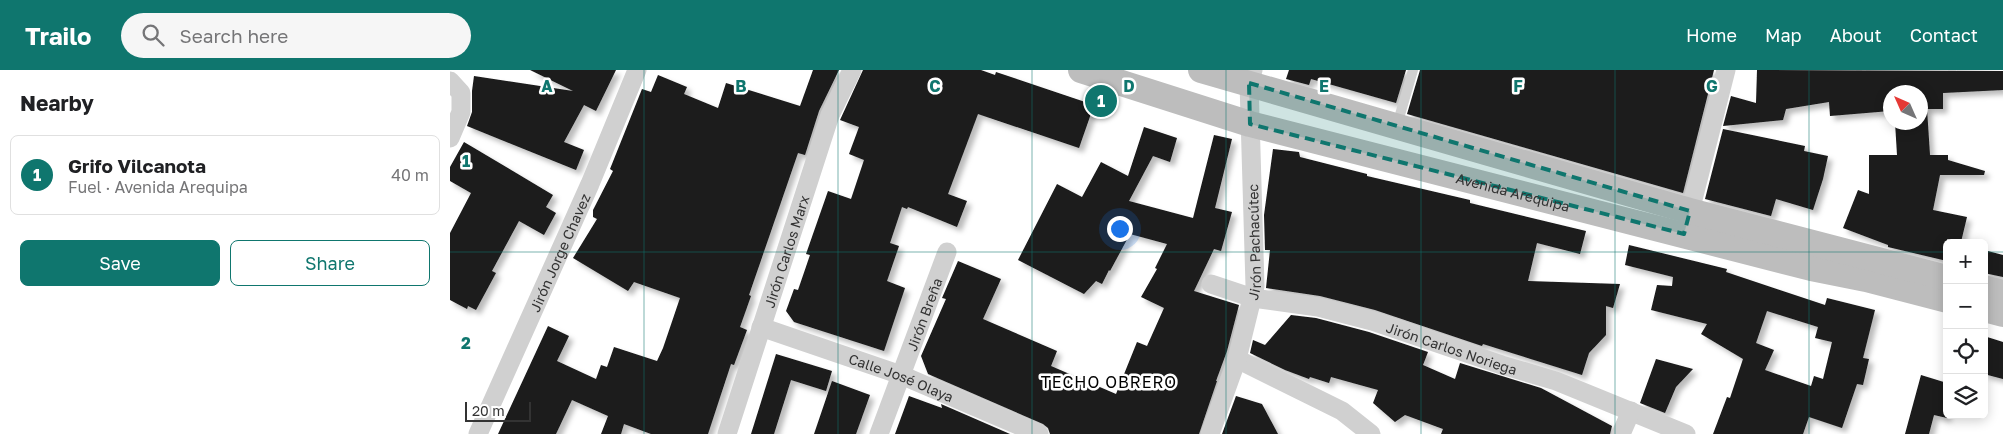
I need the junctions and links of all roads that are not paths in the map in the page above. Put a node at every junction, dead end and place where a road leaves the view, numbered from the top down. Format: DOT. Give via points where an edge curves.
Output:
graph roads {
  1 [pos="637,70"];
  2 [pos="852,70"];
  3 [pos="1201,70"];
  4 [pos="1413,70"];
  5 [pos="1726,70"];
  6 [pos="1093,72"];
  7 [pos="1251,76"];
  8 [pos="455,87"];
  9 [pos="1250,124"];
  10 [pos="1396,126"];
  11 [pos="450,138"];
  12 [pos="1687,222"];
  13 [pos="946,252"];
  14 [pos="1943,277"];
  15 [pos="1211,284"];
  16 [pos="1988,289"];
  17 [pos="2003,293"];
  18 [pos="1253,298"];
  19 [pos="1943,299"];
  20 [pos="1988,311"];
  21 [pos="2003,314"];
  22 [pos="761,327"];
  23 [pos="1237,360"];
  24 [pos="901,375"];
  25 [pos="1631,412"];
  26 [pos="478,434"];
  27 [pos="727,434"];
  28 [pos="879,434"];
  29 [pos="1039,434"];
  30 [pos="1210,434"];
  31 [pos="1371,434"];
  32 [pos="1621,434"];
  33 [pos="1686,434"];
  1 -- 26 [label="street, Jirón Jorge Chavez"];
  2 -- 22 [label="street, Jirón Carlos Marx" via="830,115"];
  3 -- 7 [label="street, Avenida Arequipa"];
  4 -- 10 [label="lane"];
  5 -- 12 [label="street"];
  6 -- 9 [label="street, Avenida Arequipa"];
  7 -- 9 [label="street, Jirón Pachacútec"];
  7 -- 10 [label="street, Avenida Arequipa"];
  8 -- 11 [label="street" via="461,112"];
  9 -- 12 [label="street, Avenida Arequipa"];
  9 -- 18 [label="street, Jirón Pachacútec"];
  10 -- 12 [label="street, Avenida Arequipa"];
  12 -- 14 [label="street, Avenida Arequipa"];
  12 -- 19 [label="street, Avenida Arequipa" via="1811,268"];
  13 -- 24 [label="street, Jirón Breña"];
  15 -- 18 [label="street, Jirón Carlos Noriega"];
  16 -- 17 [label="street"];
  18 -- 23 [label="street, Jirón Pachacútec"];
  18 -- 25 [label="street, Jirón Carlos Noriega" via="1318,307 1372,321 1556,381"];
  20 -- 21 [label="street"];
  22 -- 24 [label="street, Calle José Olaya"];
  22 -- 27 [label="street, Jirón Carlos Marx"];
  23 -- 30 [label="street, Jirón Pachacútec"];
  23 -- 31 [label="street" via="1342,411"];
  24 -- 28 [label="street, Jirón Breña"];
  24 -- 29 [label="street, Calle José Olaya"];
  25 -- 32 [label="street"];
  25 -- 33 [label="street, Jirón Carlos Noriega"];
}
